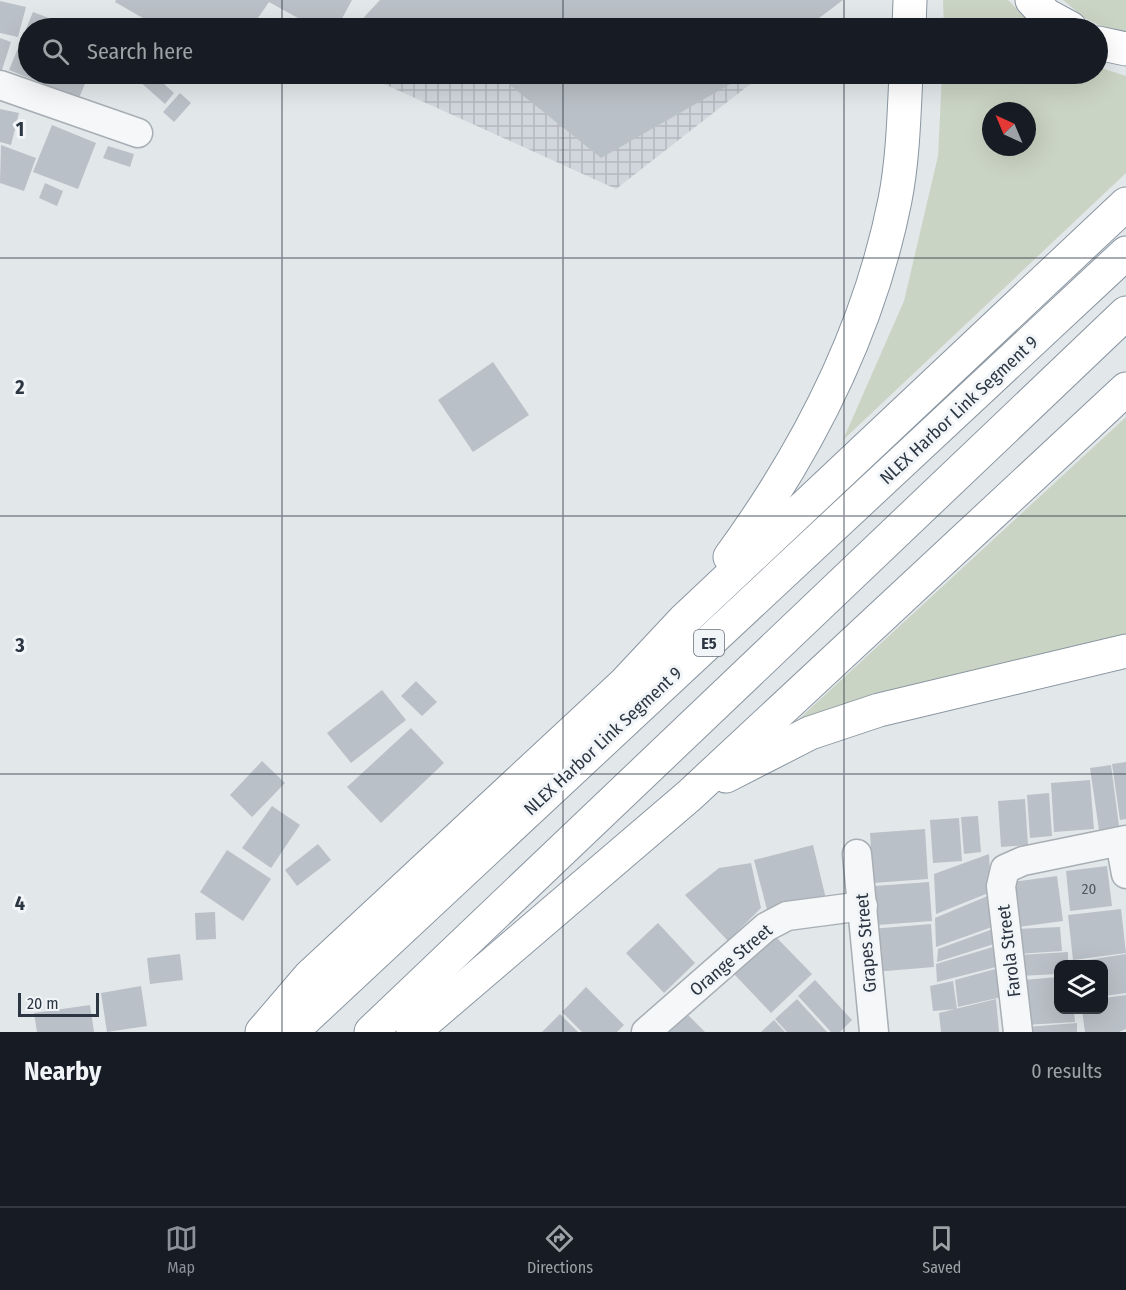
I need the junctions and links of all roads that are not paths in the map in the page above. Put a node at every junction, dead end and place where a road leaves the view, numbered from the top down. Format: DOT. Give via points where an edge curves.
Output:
graph roads {
  1 [pos="910,0"];
  2 [pos="1032,0"];
  3 [pos="909,18"];
  4 [pos="1052,18"];
  5 [pos="1108,45"];
  6 [pos="1126,49"];
  7 [pos="905,84"];
  8 [pos="0,85"];
  9 [pos="138,133"];
  10 [pos="1126,204"];
  11 [pos="1126,253"];
  12 [pos="1126,313"];
  13 [pos="1126,389"];
  14 [pos="684,621"];
  15 [pos="1126,651"];
  16 [pos="690,795"];
  17 [pos="1123,841"];
  18 [pos="857,854"];
  19 [pos="1126,874"];
  20 [pos="863,906"];
  21 [pos="873,1031"];
  22 [pos="262,1032"];
  23 [pos="291,1032"];
  24 [pos="371,1032"];
  25 [pos="413,1032"];
  26 [pos="646,1032"];
  27 [pos="1018,1032"];
  1 -- 3 [label="highway"];
  2 -- 4 [label="highway"];
  5 -- 6 [label="highway"];
  7 -- 14 [label="highway" via="895,199 859,326 802,449"];
  8 -- 9 [label="street"];
  10 -- 14 [label="highway"];
  11 -- 23 [label="highway, NLEX Harbor Link Segment 9 / E5"];
  12 -- 24 [label="highway"];
  13 -- 16 [label="highway"];
  14 -- 22 [label="highway" via="625,683 310,976"];
  15 -- 16 [label="highway" via="879,710 810,733"];
  16 -- 25 [label="highway"];
  17 -- 19 [label="street"];
  17 -- 27 [label="street, Farola Street" via="1023,861 1005,869 1002,886"];
  18 -- 20 [label="street, Grapes Street"];
  20 -- 21 [label="street, Grapes Street"];
  20 -- 26 [label="street, Orange Street" via="788,916 766,927"];
}
